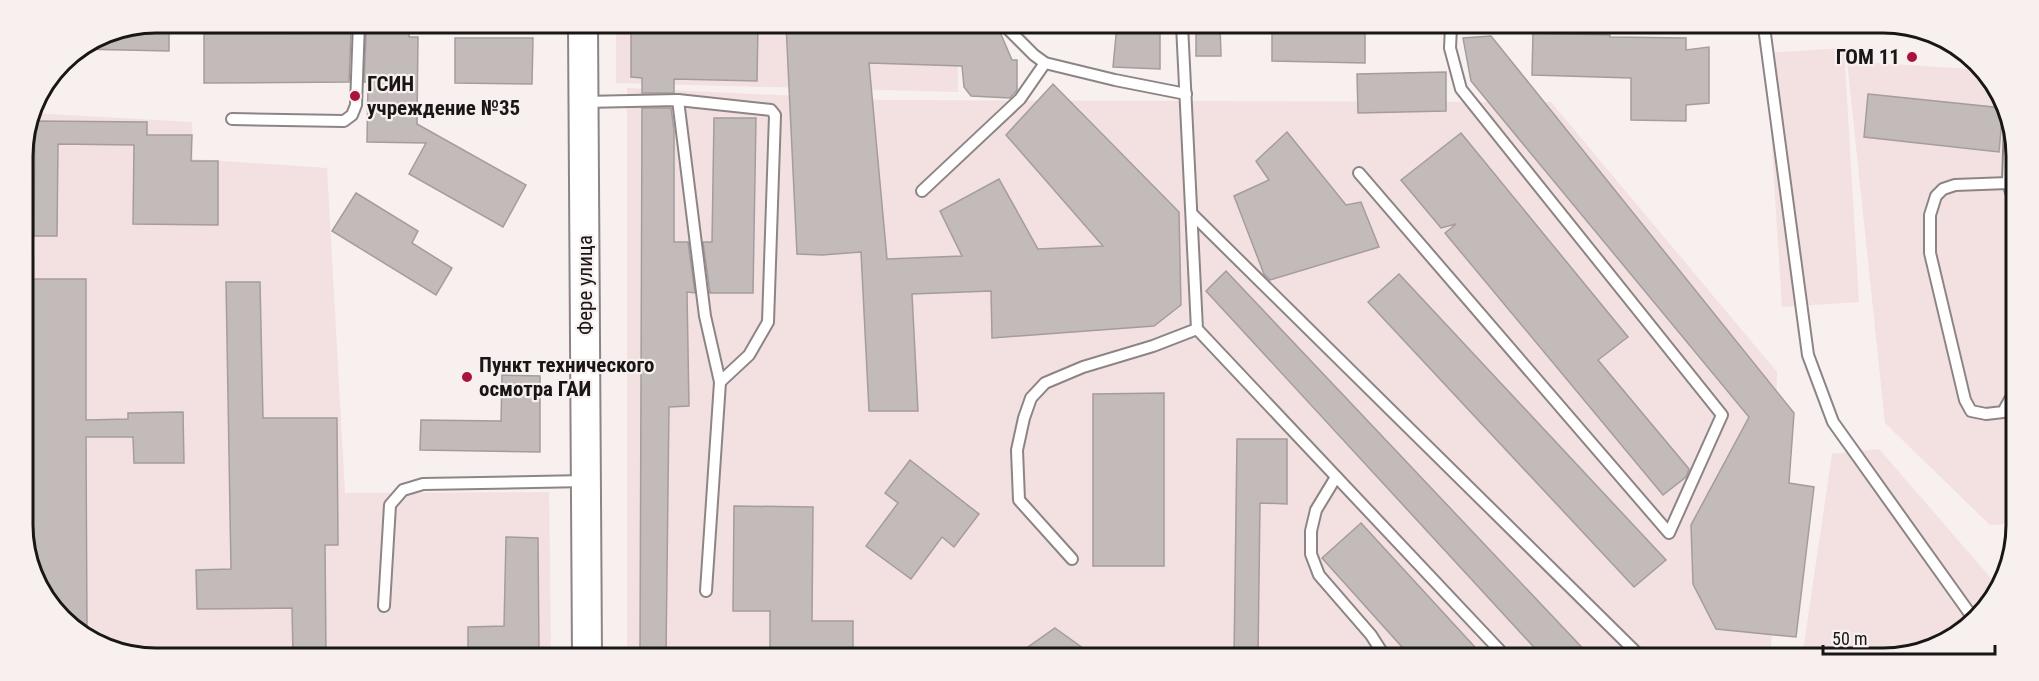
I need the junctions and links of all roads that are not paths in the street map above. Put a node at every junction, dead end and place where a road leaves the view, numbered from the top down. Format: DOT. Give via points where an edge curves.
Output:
graph roads {
  1 [pos="359,33"];
  2 [pos="583,33"];
  3 [pos="1012,33"];
  4 [pos="1182,33"];
  5 [pos="1451,33"];
  6 [pos="1765,33"];
  7 [pos="1044,63"];
  8 [pos="1186,94"];
  9 [pos="678,100"];
  10 [pos="583,102"];
  11 [pos="232,119"];
  12 [pos="1359,173"];
  13 [pos="2006,183"];
  14 [pos="922,191"];
  15 [pos="1192,214"];
  16 [pos="1197,329"];
  17 [pos="720,382"];
  18 [pos="2006,407"];
  19 [pos="1336,477"];
  20 [pos="586,481"];
  21 [pos="1072,559"];
  22 [pos="706,591"];
  23 [pos="384,606"];
  24 [pos="1969,613"];
  25 [pos="587,648"];
  26 [pos="1379,648"];
  27 [pos="1498,648"];
  28 [pos="1632,648"];
  1 -- 11 [label="lane" via="356,105 344,121"];
  2 -- 10 [label="street, Фере улица"];
  3 -- 7 [label="lane"];
  4 -- 8 [label="lane"];
  5 -- 12 [label="lane" via="1450,48 1461,89 1722,415 1669,533"];
  6 -- 24 [label="lane" via="1808,355 1833,422"];
  7 -- 8 [label="lane"];
  7 -- 14 [label="lane" via="1020,99"];
  8 -- 15 [label="lane"];
  9 -- 10 [label="lane"];
  9 -- 17 [label="lane" via="705,316"];
  9 -- 17 [label="lane" via="771,110 775,115 768,322 749,355"];
  10 -- 20 [label="street, Фере улица"];
  13 -- 18 [label="lane" via="1943,189 1936,196 1930,215 1930,253 1965,400 1971,411 1986,414 2003,412"];
  15 -- 16 [label="lane"];
  15 -- 28 [label="lane"];
  16 -- 19 [label="lane"];
  16 -- 21 [label="lane" via="1073,371 1045,383 1031,398 1017,450 1019,500"];
  17 -- 22 [label="lane"];
  19 -- 26 [label="lane" via="1316,510 1311,554 1319,575"];
  19 -- 27 [label="lane"];
  20 -- 23 [label="lane" via="423,484 403,490 390,505"];
  20 -- 25 [label="street, Фере улица"];
}
